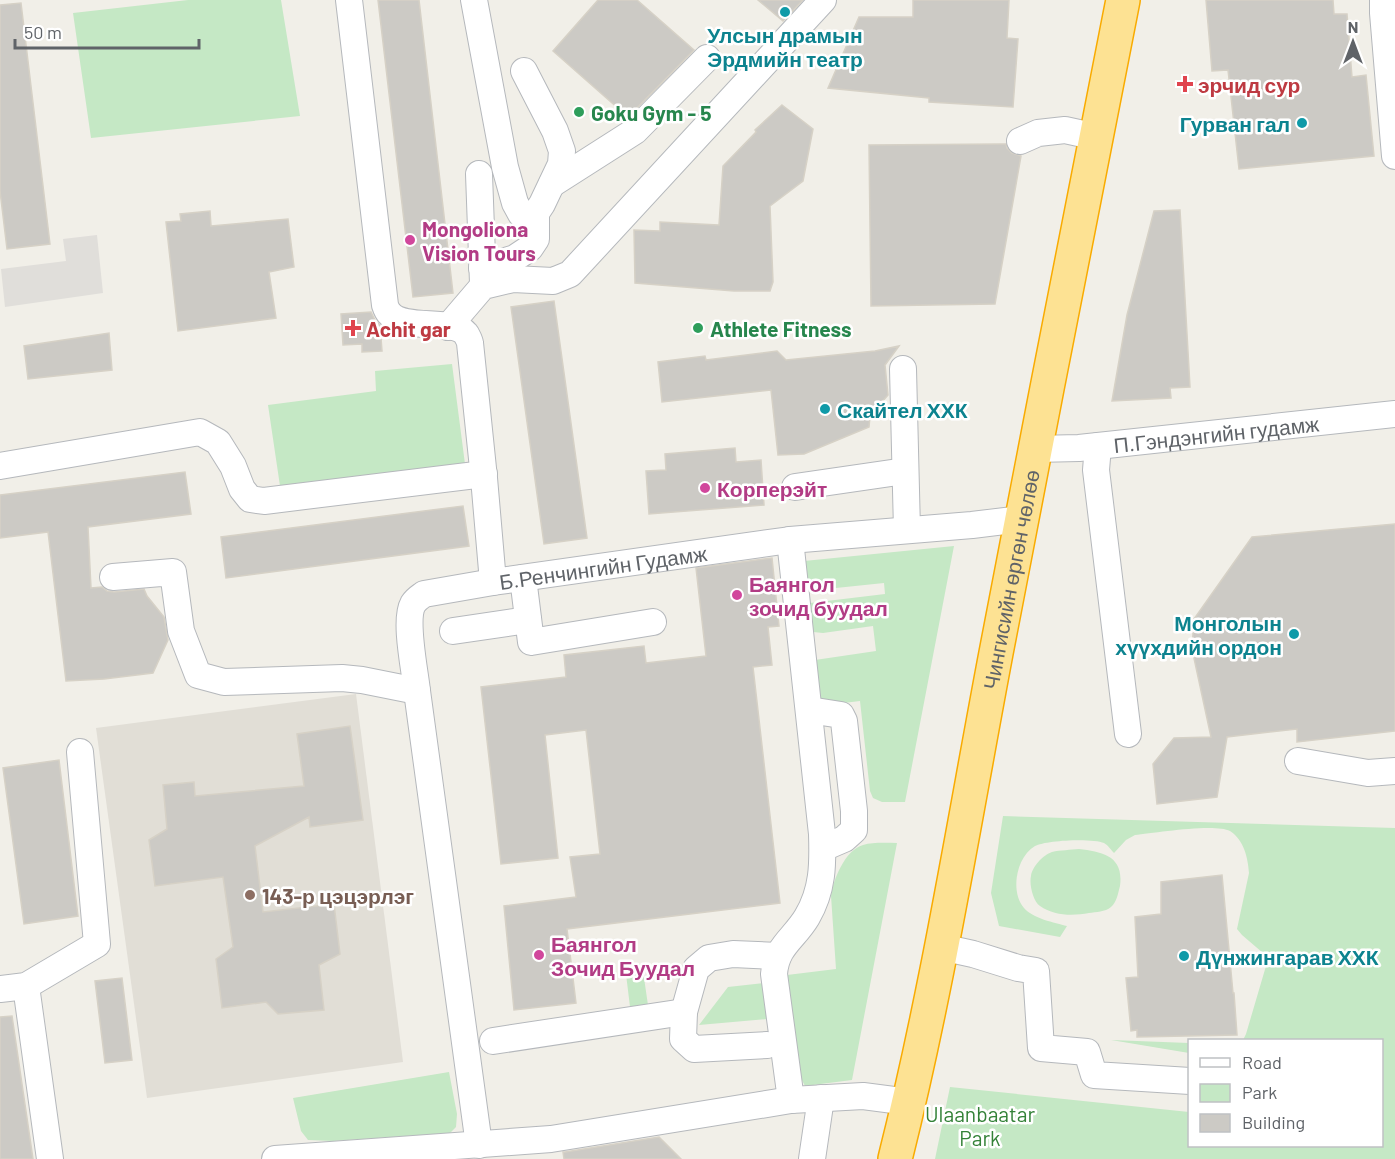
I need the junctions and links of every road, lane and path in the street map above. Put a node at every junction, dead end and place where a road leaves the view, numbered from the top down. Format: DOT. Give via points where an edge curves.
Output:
graph roads {
  1 [pos="349,0"];
  2 [pos="474,0"];
  3 [pos="823,0"];
  4 [pos="1123,0"];
  5 [pos="1383,0"];
  6 [pos="1390,44"];
  7 [pos="707,58"];
  8 [pos="524,71"];
  9 [pos="1097,137"];
  10 [pos="1020,141"];
  11 [pos="1395,156"];
  12 [pos="479,174"];
  13 [pos="552,184"];
  14 [pos="535,227"];
  15 [pos="483,277"];
  16 [pos="448,327"];
  17 [pos="903,369"];
  18 [pos="1395,414"];
  19 [pos="1098,446"];
  20 [pos="1035,449"];
  21 [pos="0,466"];
  22 [pos="905,471"];
  23 [pos="484,474"];
  24 [pos="795,487"];
  25 [pos="1022,519"];
  26 [pos="907,530"];
  27 [pos="790,540"];
  28 [pos="113,577"];
  29 [pos="523,578"];
  30 [pos="493,582"];
  31 [pos="528,620"];
  32 [pos="653,622"];
  33 [pos="453,631"];
  34 [pos="417,691"];
  35 [pos="808,710"];
  36 [pos="1128,734"];
  37 [pos="80,752"];
  38 [pos="1298,761"];
  39 [pos="1395,771"];
  40 [pos="823,848"];
  41 [pos="941,947"];
  42 [pos="778,956"];
  43 [pos="26,986"];
  44 [pos="0,989"];
  45 [pos="684,1012"];
  46 [pos="493,1041"];
  47 [pos="767,1044"];
  48 [pos="1188,1081"];
  49 [pos="821,1098"];
  50 [pos="791,1100"];
  51 [pos="909,1102"];
  52 [pos="479,1145"];
  53 [pos="552,1149"];
  54 [pos="50,1159"];
  55 [pos="276,1159"];
  56 [pos="812,1159"];
  57 [pos="894,1159"];
  1 -- 16 [label="street" via="385,305 398,320"];
  2 -- 14 [label="street" via="505,167 515,203"];
  3 -- 15 [label="street" via="570,274 553,281"];
  4 -- 9 [label="highway, Чингисийн өргөн чөлөө"];
  5 -- 6 [label="street"];
  6 -- 11 [label="street"];
  7 -- 13 [label="street" via="635,131"];
  8 -- 13 [label="street" via="562,151"];
  9 -- 10 [label="street" via="1065,130"];
  9 -- 20 [label="highway, Чингисийн өргөн чөлөө"];
  12 -- 15 [label="street"];
  13 -- 14 [label="street" via="536,213"];
  14 -- 15 [label="street" via="536,238 530,248"];
  15 -- 16 [label="street"];
  16 -- 23 [label="street, Б.Ренчингийн Гудамж" via="467,334 470,343"];
  17 -- 22 [label="street"];
  18 -- 19 [label="street, П.Гэндэнгийн гудамж"];
  19 -- 20 [label="street, П.Гэндэнгийн гудамж"];
  19 -- 36 [label="street" via="1096,470"];
  20 -- 25 [label="highway, Чингисийн өргөн чөлөө"];
  21 -- 23 [label="street" via="200,432 218,442 250,499 264,501"];
  22 -- 24 [label="street"];
  22 -- 26 [label="street"];
  23 -- 30 [label="street, Б.Ренчингийн Гудамж"];
  25 -- 26 [label="street, Б.Ренчингийн Гудамж"];
  25 -- 41 [label="highway, Чингисийн өргөн чөлөө"];
  26 -- 27 [label="street, Б.Ренчингийн Гудамж"];
  27 -- 29 [label="street, Б.Ренчингийн Гудамж"];
  27 -- 35 [label="street"];
  28 -- 34 [label="street" via="173,572 181,631 198,675 224,682 342,678"];
  29 -- 30 [label="street, Б.Ренчингийн Гудамж"];
  29 -- 31 [label="street"];
  30 -- 34 [label="street" via="424,594 412,605 410,627"];
  31 -- 32 [label="street" via="531,642"];
  31 -- 33 [label="street"];
  34 -- 52 [label="street"];
  35 -- 40 [label="street"];
  35 -- 40 [label="street" via="841,715 844,721 855,811 854,830"];
  37 -- 43 [label="street" via="98,944"];
  38 -- 39 [label="street" via="1368,773"];
  40 -- 42 [label="street" via="822,875 814,902"];
  41 -- 48 [label="street" via="1036,971 1041,1048 1087,1052 1094,1075"];
  41 -- 51 [label="highway, Чингисийн өргөн чөлөө"];
  42 -- 45 [label="street" via="734,954 709,958 696,969"];
  42 -- 50 [label="street" via="774,974"];
  43 -- 44 [label="street"];
  43 -- 54 [label="street"];
  45 -- 46 [label="street"];
  45 -- 47 [label="street" via="682,1039 694,1049"];
  49 -- 50 [label="street"];
  49 -- 51 [label="street" via="862,1096"];
  49 -- 56 [label="street"];
  50 -- 53 [label="street"];
  51 -- 57 [label="highway, Чингисийн өргөн чөлөө"];
  52 -- 53 [label="street"];
  52 -- 55 [label="street"];
}
